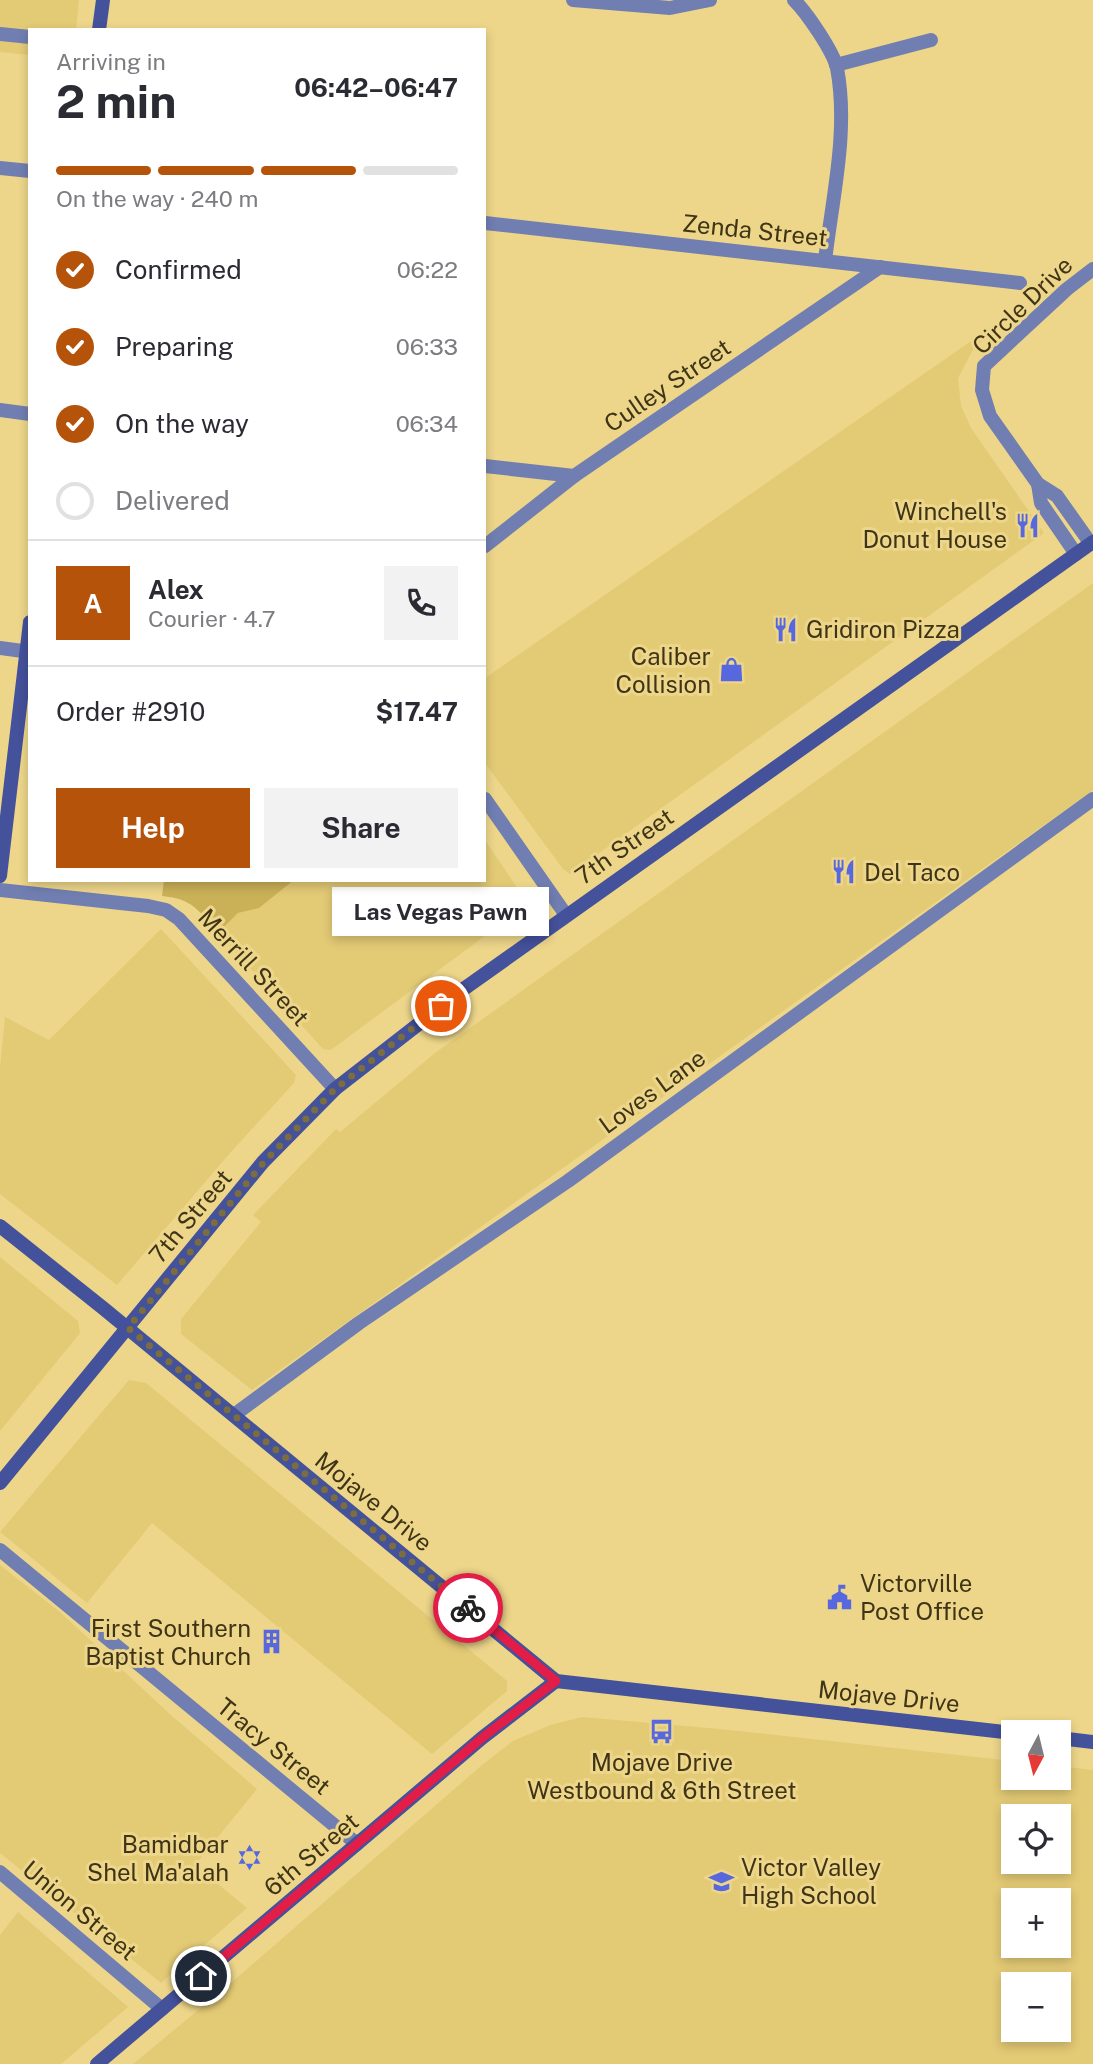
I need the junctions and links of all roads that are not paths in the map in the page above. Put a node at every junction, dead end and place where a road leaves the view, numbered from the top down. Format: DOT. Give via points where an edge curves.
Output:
graph roads {
  1 [pos="103,0"];
  2 [pos="573,0"];
  3 [pos="710,0"];
  4 [pos="794,0"];
  5 [pos="99,28"];
  6 [pos="0,34"];
  7 [pos="28,37"];
  8 [pos="931,40"];
  9 [pos="836,65"];
  10 [pos="0,168"];
  11 [pos="28,171"];
  12 [pos="486,223"];
  13 [pos="825,261"];
  14 [pos="880,267"];
  15 [pos="1093,269"];
  16 [pos="1020,283"];
  17 [pos="0,410"];
  18 [pos="28,414"];
  19 [pos="486,466"];
  20 [pos="574,476"];
  21 [pos="1038,484"];
  22 [pos="1092,543"];
  23 [pos="486,545"];
  24 [pos="1076,554"];
  25 [pos="0,648"];
  26 [pos="28,652"];
  27 [pos="1093,799"];
  28 [pos="486,800"];
  29 [pos="0,876"];
  30 [pos="0,890"];
  31 [pos="566,915"];
  32 [pos="335,1089"];
  33 [pos="0,1226"];
  34 [pos="128,1328"];
  35 [pos="233,1415"];
  36 [pos="0,1483"];
  37 [pos="0,1550"];
  38 [pos="556,1681"];
  39 [pos="1001,1732"];
  40 [pos="1071,1739"];
  41 [pos="1093,1742"];
  42 [pos="357,1844"];
  43 [pos="0,1872"];
  44 [pos="162,2009"];
  45 [pos="97,2064"];
  1 -- 5 [label="main road"];
  2 -- 3 [label="street" via="670,8"];
  4 -- 9 [label="street" via="807,13"];
  6 -- 7 [label="street"];
  8 -- 9 [label="street"];
  9 -- 13 [label="street" via="839,147"];
  10 -- 11 [label="street"];
  12 -- 13 [label="street, Zenda Street"];
  13 -- 14 [label="street, Zenda Street"];
  14 -- 16 [label="street, Zenda Street"];
  14 -- 20 [label="street, Culley Street"];
  15 -- 21 [label="street, Circle Drive" via="984,366 982,390 990,416"];
  17 -- 18 [label="street"];
  19 -- 20 [label="street"];
  20 -- 23 [label="street, Culley Street"];
  21 -- 22 [label="street, Circle Drive" via="1057,496"];
  21 -- 24 [label="street, Circle Drive" via="1041,503"];
  22 -- 24 [label="main road, 7th Street"];
  24 -- 31 [label="main road, 7th Street"];
  25 -- 26 [label="street"];
  26 -- 29 [label="main road"];
  27 -- 35 [label="street, Loves Lane" via="568,1181"];
  28 -- 31 [label="street"];
  30 -- 32 [label="street, Merrill Street" via="166,910 214,955"];
  31 -- 32 [label="main road, 7th Street"];
  32 -- 34 [label="main road, 7th Street" via="264,1162"];
  33 -- 34 [label="main road, Mojave Drive"];
  34 -- 35 [label="main road, Mojave Drive"];
  34 -- 36 [label="main road, 7th Street"];
  35 -- 38 [label="main road, Mojave Drive"];
  37 -- 42 [label="street, Tracy Street"];
  38 -- 39 [label="main road, Mojave Drive"];
  38 -- 42 [label="main road, 6th Street"];
  40 -- 41 [label="main road"];
  42 -- 44 [label="main road, 6th Street"];
  43 -- 44 [label="street, Union Street"];
  44 -- 45 [label="main road, 6th Street"];
}
